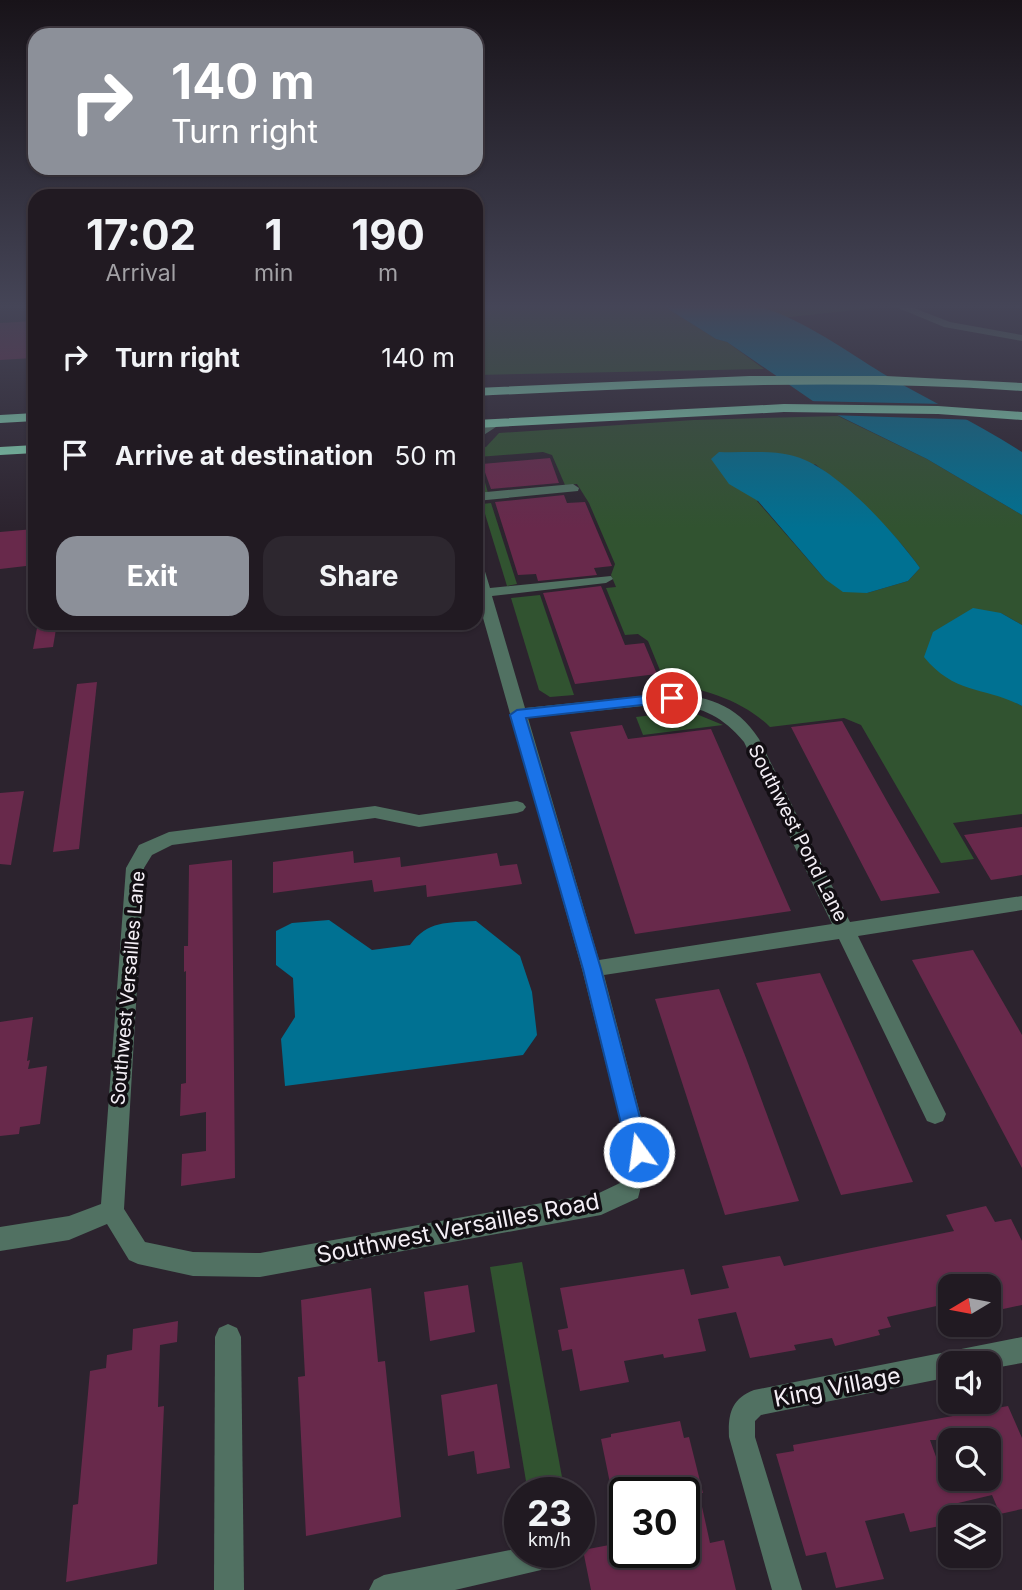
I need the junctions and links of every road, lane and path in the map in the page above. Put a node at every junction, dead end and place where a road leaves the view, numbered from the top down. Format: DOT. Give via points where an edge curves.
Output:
graph roads {
  1 [pos="831,379"];
  2 [pos="845,379"];
  3 [pos="1019,386"];
  4 [pos="483,392"];
  5 [pos="1022,415"];
  6 [pos="28,417"];
  7 [pos="0,419"];
  8 [pos="483,424"];
  9 [pos="492,424"];
  10 [pos="483,431"];
  11 [pos="28,449"];
  12 [pos="0,451"];
  13 [pos="573,488"];
  14 [pos="483,496"];
  15 [pos="606,579"];
  16 [pos="483,590"];
  17 [pos="484,593"];
  18 [pos="517,715"];
  19 [pos="517,807"];
  20 [pos="1022,903"];
  21 [pos="848,931"];
  22 [pos="592,969"];
  23 [pos="935,1114"];
  24 [pos="112,1211"];
  25 [pos="0,1239"];
  26 [pos="228,1337"];
  27 [pos="1022,1350"];
  28 [pos="1001,1354"];
  29 [pos="938,1366"];
  30 [pos="504,1566"];
  31 [pos="229,1590"];
  32 [pos="384,1590"];
  33 [pos="787,1590"];
  1 -- 4 [label="highway"];
  2 -- 3 [label="highway"];
  5 -- 9 [label="highway" via="818,408"];
  6 -- 7 [label="highway"];
  8 -- 9 [label="highway"];
  9 -- 10 [label="street"];
  11 -- 12 [label="highway"];
  13 -- 14 [label="street"];
  15 -- 17 [label="street"];
  16 -- 17 [label="street, Southwest Versailles Road"];
  17 -- 18 [label="street, Southwest Versailles Road"];
  18 -- 21 [label="street, Southwest Pond Lane" via="672,698 701,703 733,718 751,738"];
  18 -- 22 [label="street, Southwest Versailles Road"];
  19 -- 24 [label="street, Southwest Versailles Lane" via="419,821 375,812 169,839 145,850 135,868"];
  20 -- 21 [label="street"];
  21 -- 22 [label="street"];
  21 -- 23 [label="street, Southwest Pond Lane"];
  22 -- 24 [label="street, Southwest Versailles Road" via="639,1152 630,1190 601,1204 260,1265 193,1264 138,1252"];
  24 -- 25 [label="street" via="69,1228"];
  26 -- 31 [label="street"];
  27 -- 28 [label="street"];
  29 -- 33 [label="street, King Village" via="754,1403 741,1416 742,1437"];
  30 -- 32 [label="street"];
}
